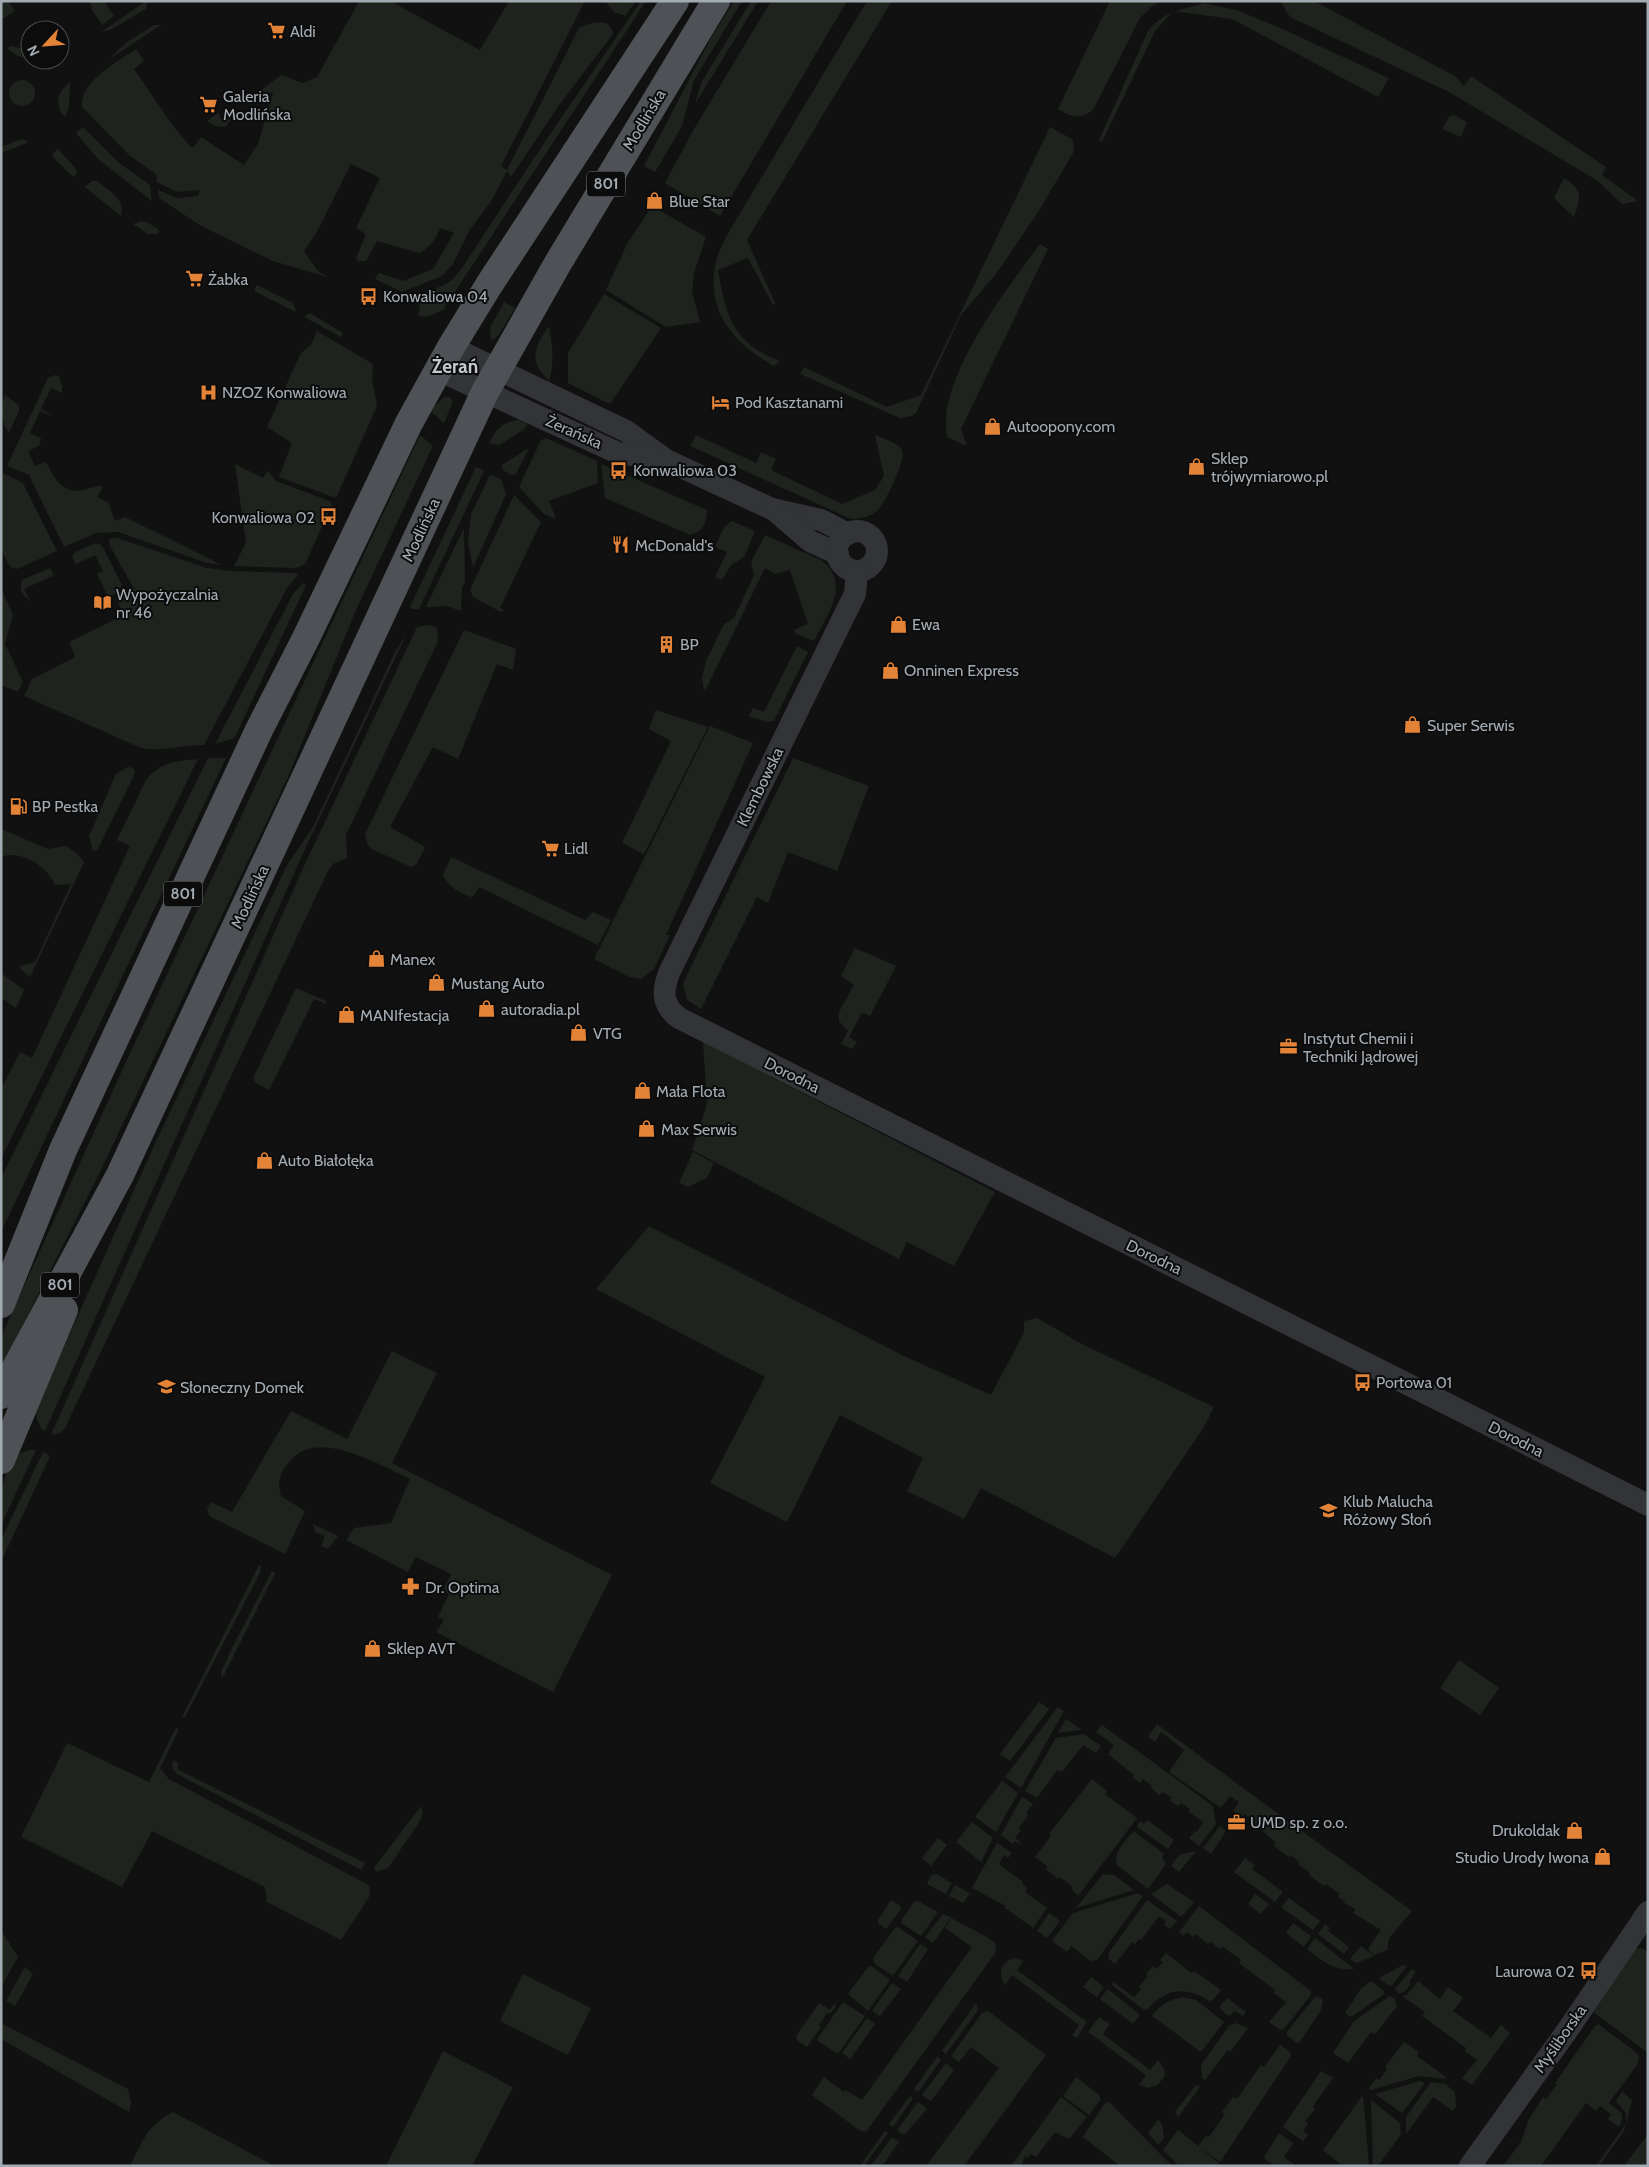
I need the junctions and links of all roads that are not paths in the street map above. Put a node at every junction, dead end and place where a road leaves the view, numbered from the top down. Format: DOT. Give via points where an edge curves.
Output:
graph roads {
  1 [pos="675,1"];
  2 [pos="716,1"];
  3 [pos="445,359"];
  4 [pos="492,380"];
  5 [pos="772,509"];
  6 [pos="848,534"];
  7 [pos="838,554"];
  8 [pos="857,571"];
  9 [pos="666,1002"];
  10 [pos="63,1150"];
  11 [pos="120,1175"];
  12 [pos="1,1263"];
  13 [pos="1,1304"];
  14 [pos="1,1395"];
  15 [pos="1,1460"];
  16 [pos="1648,1505"];
  17 [pos="1648,1912"];
  18 [pos="1470,2166"];
  1 -- 3 [label="main road, 801" via="489,285"];
  2 -- 4 [label="main road, Modlińska / 801" via="558,263"];
  3 -- 4 [label="street"];
  3 -- 10 [label="main road, 801" via="409,423 259,730"];
  4 -- 5 [label="street, Żerańska" via="618,452 666,460"];
  4 -- 11 [label="main road, Modlińska / 801"];
  5 -- 6 [label="street, Żerańska" via="821,520"];
  5 -- 7 [label="street, Żerańska" via="810,541"];
  6 -- 7 [label="street" via="838,546"];
  6 -- 8 [label="street" via="864,533 872,537 876,545 877,555 873,564"];
  7 -- 8 [label="street" via="841,563"];
  8 -- 9 [label="street, Klembowska" via="855,594 669,973 664,992"];
  9 -- 16 [label="street, Dorodna" via="672,1013 687,1023"];
  10 -- 12 [label="main road"];
  10 -- 13 [label="main road, 801"];
  11 -- 14 [label="main road, Modlińska / 801"];
  11 -- 15 [label="main road"];
  17 -- 18 [label="street, Myśliborska"];
}
